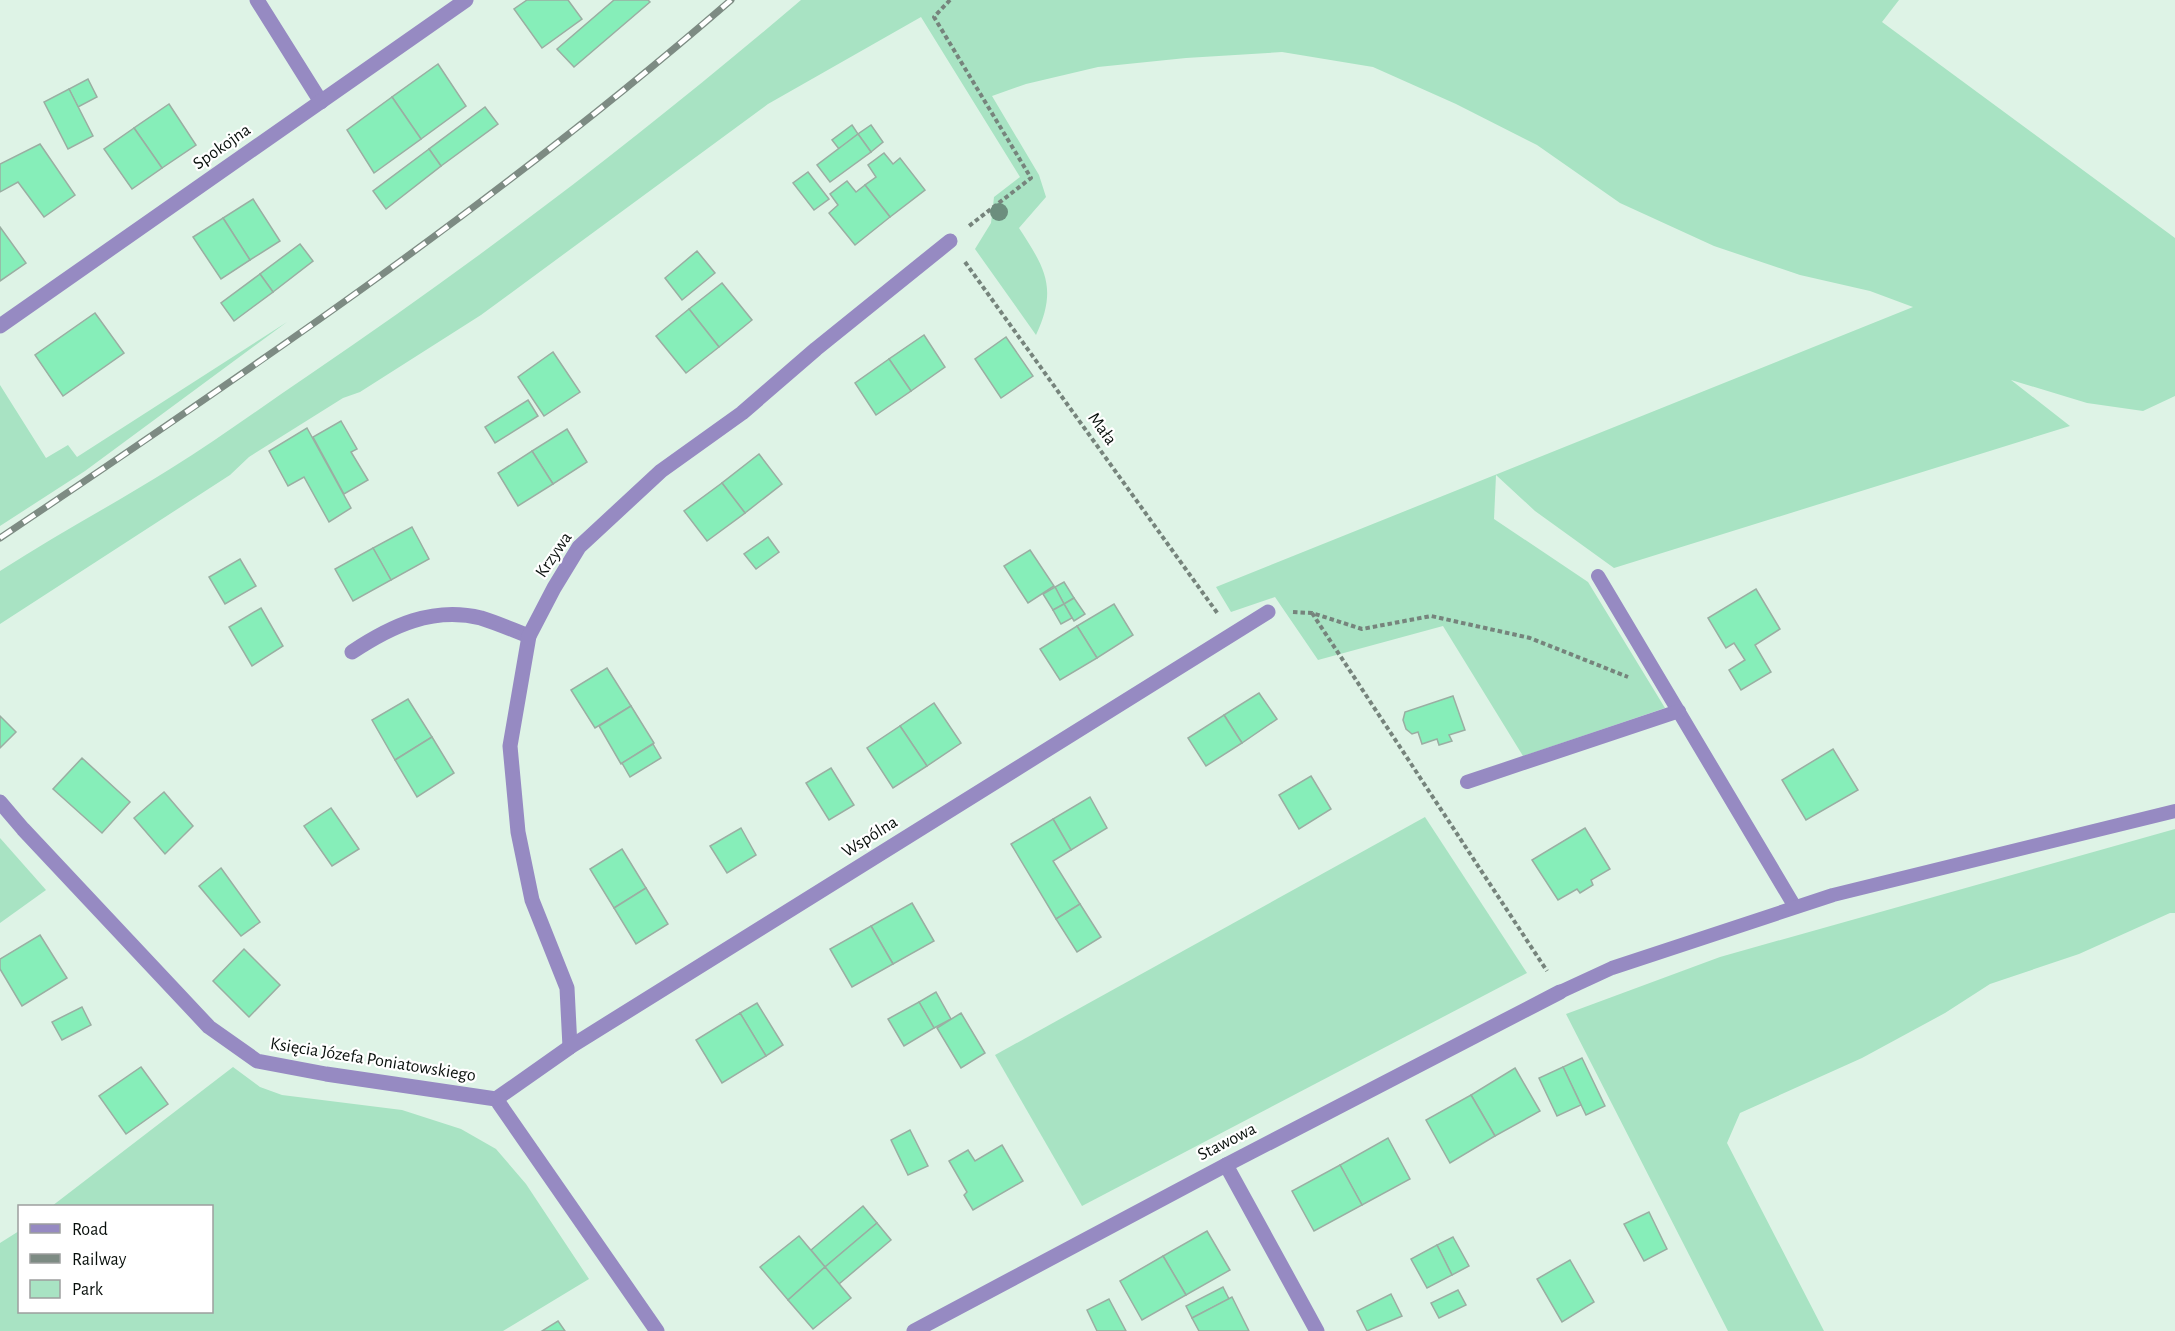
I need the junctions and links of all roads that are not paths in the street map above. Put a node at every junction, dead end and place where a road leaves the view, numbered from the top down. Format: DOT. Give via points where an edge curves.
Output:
graph roads {
  1 [pos="257,0"];
  2 [pos="466,0"];
  3 [pos="321,102"];
  4 [pos="950,241"];
  5 [pos="0,326"];
  6 [pos="1599,576"];
  7 [pos="1268,612"];
  8 [pos="529,636"];
  9 [pos="352,652"];
  10 [pos="1679,711"];
  11 [pos="1467,782"];
  12 [pos="0,802"];
  13 [pos="2175,811"];
  14 [pos="1795,907"];
  15 [pos="1560,992"];
  16 [pos="570,1047"];
  17 [pos="496,1100"];
  18 [pos="1226,1165"];
  19 [pos="657,1331"];
  20 [pos="914,1331"];
  21 [pos="1317,1331"];
  1 -- 3 [label="street"];
  2 -- 3 [label="street, Spokojna"];
  3 -- 5 [label="street, Spokojna"];
  4 -- 8 [label="street, Krzywa" via="742,413 661,471 587,540 554,588"];
  6 -- 10 [label="lane"];
  7 -- 16 [label="street, Wspólna"];
  8 -- 9 [label="street" via="480,618 438,615 398,624"];
  8 -- 16 [label="street, Krzywa" via="510,746 518,831 532,900 567,988"];
  10 -- 11 [label="lane"];
  10 -- 14 [label="lane"];
  12 -- 17 [label="street, Księcia Józefa Poniatowskiego" via="209,1028 257,1061"];
  13 -- 14 [label="lane"];
  14 -- 15 [label="lane" via="1612,968"];
  15 -- 18 [label="street, Stawowa"];
  16 -- 17 [label="street, Wspólna"];
  17 -- 19 [label="street, Księcia Józefa Poniatowskiego"];
  18 -- 20 [label="street, Stawowa"];
  18 -- 21 [label="street"];
}
